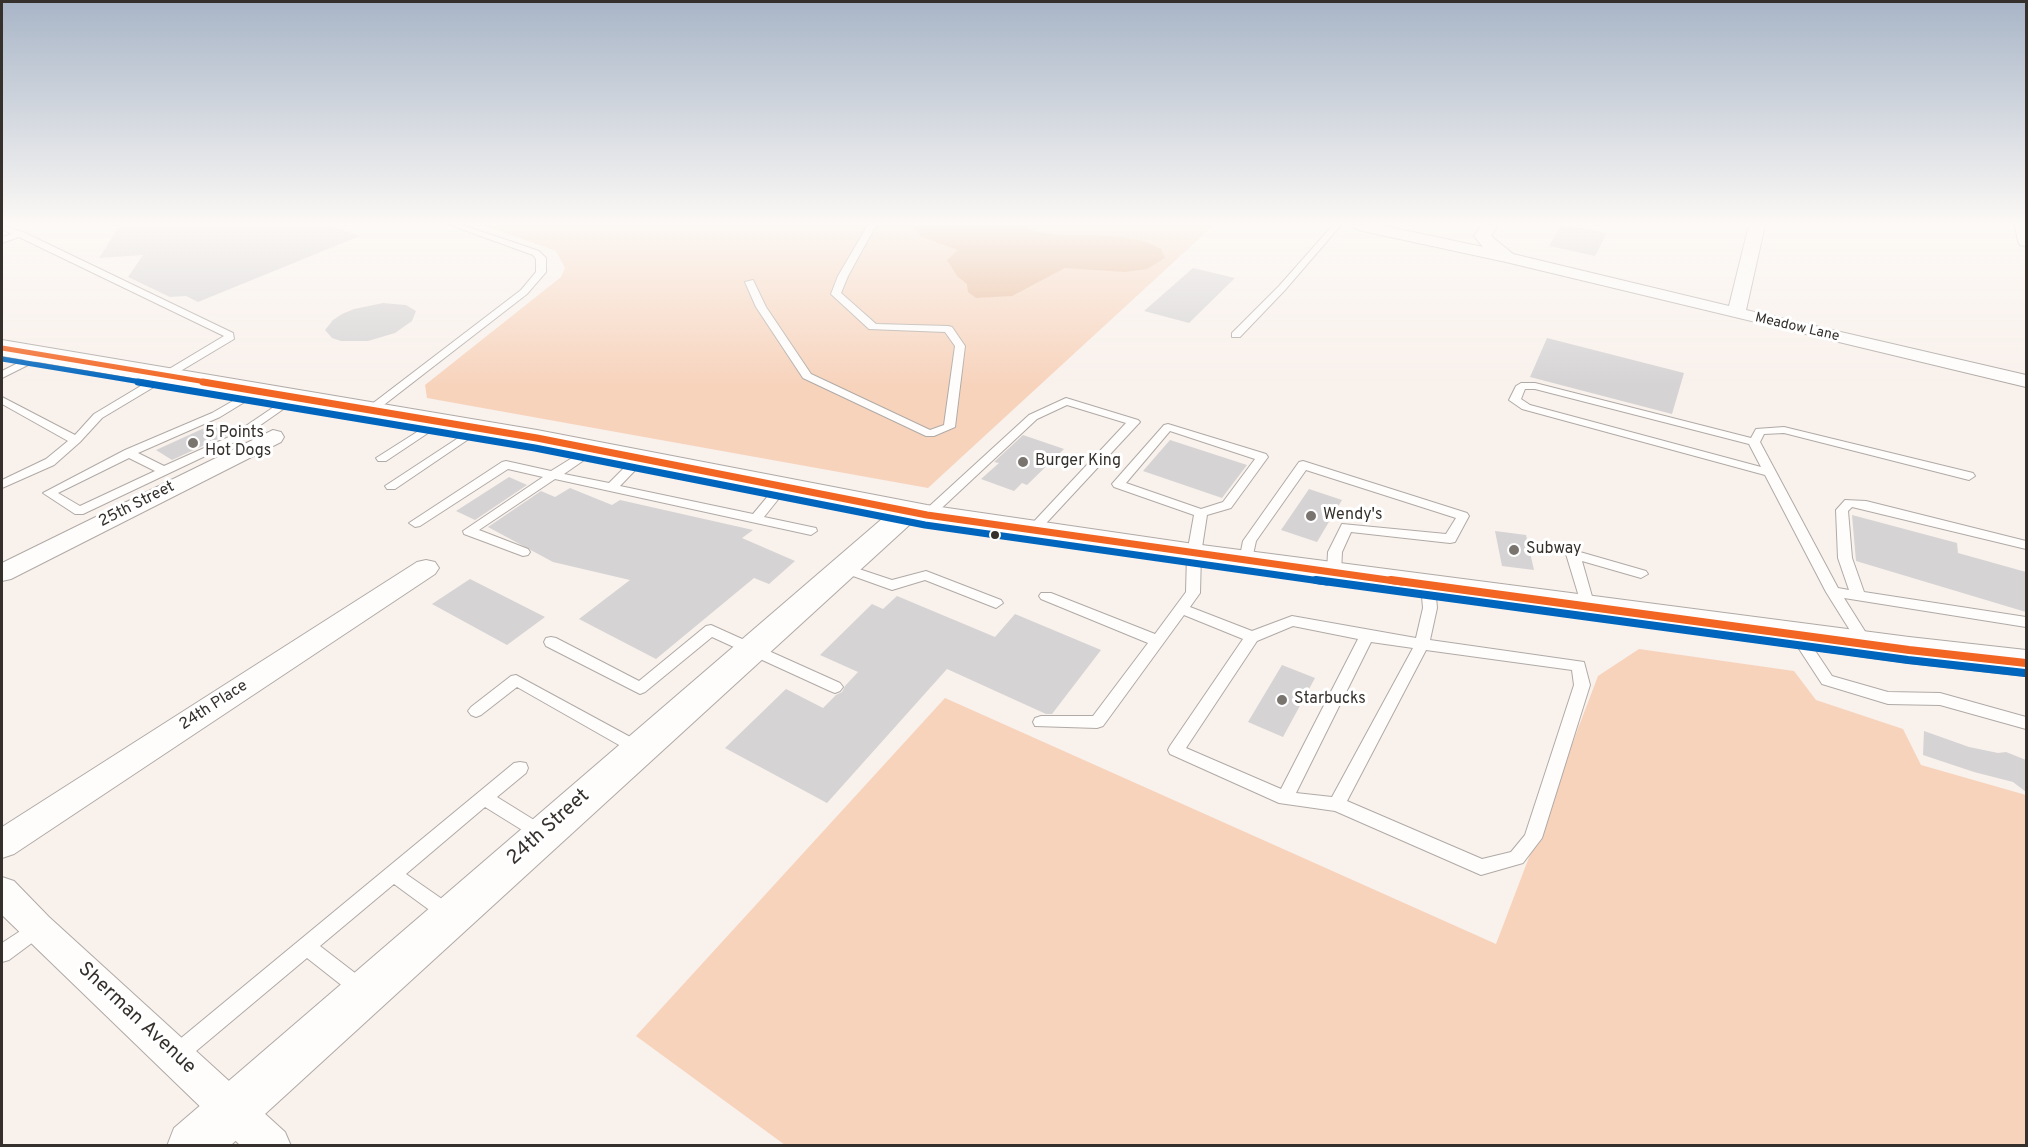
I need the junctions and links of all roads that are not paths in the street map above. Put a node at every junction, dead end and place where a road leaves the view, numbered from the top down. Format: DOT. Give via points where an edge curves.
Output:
graph roads {
  1 [pos="108,279"];
  2 [pos="536,279"];
  3 [pos="842,279"];
  4 [pos="1290,279"];
  5 [pos="1594,279"];
  6 [pos="1744,279"];
  7 [pos="750,282"];
  8 [pos="1736,313"];
  9 [pos="1236,335"];
  10 [pos="2,348"];
  11 [pos="40,355"];
  12 [pos="2,375"];
  13 [pos="166,375"];
  14 [pos="2026,381"];
  15 [pos="257,390"];
  16 [pos="297,396"];
  17 [pos="2,400"];
  18 [pos="372,410"];
  19 [pos="439,421"];
  20 [pos="478,428"];
  21 [pos="273,437"];
  22 [pos="76,440"];
  23 [pos="1754,442"];
  24 [pos="593,449"];
  25 [pos="129,453"];
  26 [pos="382,458"];
  27 [pos="640,459"];
  28 [pos="164,471"];
  29 [pos="1771,473"];
  30 [pos="554,476"];
  31 [pos="1969,476"];
  32 [pos="2,483"];
  33 [pos="391,486"];
  34 [pos="782,487"];
  35 [pos="611,488"];
  36 [pos="917,513"];
  37 [pos="1201,513"];
  38 [pos="756,519"];
  39 [pos="415,523"];
  40 [pos="1032,530"];
  41 [pos="811,531"];
  42 [pos="2026,546"];
  43 [pos="523,552"];
  44 [pos="1194,554"];
  45 [pos="1246,561"];
  46 [pos="426,568"];
  47 [pos="844,568"];
  48 [pos="1334,572"];
  49 [pos="2,573"];
  50 [pos="1641,574"];
  51 [pos="1428,585"];
  52 [pos="1833,592"];
  53 [pos="1858,595"];
  54 [pos="1046,596"];
  55 [pos="996,603"];
  56 [pos="1588,607"];
  57 [pos="1181,609"];
  58 [pos="2026,622"];
  59 [pos="1797,635"];
  60 [pos="1367,636"];
  61 [pos="1252,637"];
  62 [pos="1158,641"];
  63 [pos="551,642"];
  64 [pos="1422,644"];
  65 [pos="1866,644"];
  66 [pos="752,649"];
  67 [pos="2026,663"];
  68 [pos="835,687"];
  69 [pos="476,711"];
  70 [pos="1041,722"];
  71 [pos="2026,723"];
  72 [pos="639,749"];
  73 [pos="520,768"];
  74 [pos="485,798"];
  75 [pos="1285,798"];
  76 [pos="1337,804"];
  77 [pos="543,834"];
  78 [pos="2,844"];
  79 [pos="393,874"];
  80 [pos="2,892"];
  81 [pos="451,915"];
  82 [pos="37,928"];
  83 [pos="306,946"];
  84 [pos="2,954"];
  85 [pos="365,992"];
  86 [pos="175,1055"];
  87 [pos="233,1109"];
  88 [pos="192,1146"];
  89 [pos="271,1146"];
  1 -- 13 [label="lane" via="229,335 229,339"];
  2 -- 18 [label="lane" via="525,292"];
  3 -- 7 [label="lane" via="836,294 873,327 948,329 960,346 949,427 930,434 807,376 761,307"];
  4 -- 9 [label="lane"];
  5 -- 8 [label="street, Meadow Lane"];
  6 -- 8 [label="street"];
  8 -- 14 [label="street, Meadow Lane"];
  10 -- 11 [label="main road"];
  11 -- 12 [label="lane"];
  11 -- 13 [label="main road"];
  13 -- 15 [label="main road"];
  13 -- 22 [label="lane" via="98,416"];
  15 -- 16 [label="main road"];
  15 -- 25 [label="lane" via="216,415"];
  16 -- 18 [label="main road"];
  16 -- 28 [label="lane" via="235,438"];
  17 -- 22 [label="lane"];
  18 -- 19 [label="main road"];
  19 -- 20 [label="main road"];
  19 -- 26 [label="lane"];
  20 -- 24 [label="main road"];
  20 -- 33 [label="lane"];
  21 -- 49 [label="street, 25th Street"];
  22 -- 32 [label="lane" via="50,462"];
  23 -- 29 [label="lane"];
  23 -- 29 [label="lane" via="1535,386 1521,386 1515,400 1526,407"];
  23 -- 31 [label="lane" via="1760,431 1784,430"];
  24 -- 27 [label="main road"];
  24 -- 30 [label="lane"];
  25 -- 28 [label="lane"];
  25 -- 28 [label="lane" via="49,493 79,511"];
  27 -- 34 [label="main road"];
  27 -- 35 [label="lane"];
  29 -- 52 [label="lane"];
  30 -- 35 [label="lane"];
  30 -- 39 [label="lane" via="506,465"];
  30 -- 43 [label="lane" via="469,531"];
  34 -- 36 [label="main road"];
  34 -- 38 [label="lane"];
  35 -- 38 [label="lane"];
  36 -- 40 [label="main road"];
  36 -- 40 [label="lane" via="1033,417 1066,401 1134,422"];
  36 -- 47 [label="street, 24th Street"];
  37 -- 37 [label="lane" via="1227,505 1262,457 1168,427 1118,484"];
  37 -- 44 [label="lane"];
  38 -- 41 [label="lane"];
  40 -- 44 [label="main road"];
  42 -- 53 [label="lane" via="1848,503 1842,510 1845,558"];
  44 -- 45 [label="main road"];
  44 -- 57 [label="lane" via="1192,593"];
  45 -- 48 [label="main road"];
  45 -- 48 [label="lane" via="1250,541 1303,465 1463,516 1450,539 1347,527 1335,552"];
  46 -- 78 [label="street, 24th Place"];
  47 -- 55 [label="lane" via="892,585 926,575"];
  47 -- 66 [label="street, 24th Street"];
  48 -- 51 [label="main road"];
  50 -- 56 [label="lane" via="1573,554"];
  51 -- 56 [label="main road"];
  51 -- 64 [label="lane" via="1430,608"];
  52 -- 53 [label="lane"];
  52 -- 65 [label="lane"];
  53 -- 58 [label="lane"];
  54 -- 62 [label="lane"];
  56 -- 59 [label="main road"];
  57 -- 61 [label="lane"];
  57 -- 62 [label="lane"];
  59 -- 65 [label="main road"];
  59 -- 71 [label="lane" via="1827,680 1888,698 1940,699"];
  60 -- 61 [label="lane" via="1292,621"];
  60 -- 64 [label="lane"];
  60 -- 75 [label="lane"];
  61 -- 75 [label="lane" via="1176,750"];
  62 -- 70 [label="lane" via="1097,722"];
  63 -- 66 [label="lane" via="640,688 711,630"];
  64 -- 76 [label="lane"];
  64 -- 76 [label="lane" via="1579,666 1582,685 1533,838 1517,858 1481,867"];
  65 -- 67 [label="main road"];
  66 -- 68 [label="lane"];
  66 -- 72 [label="street, 24th Street"];
  69 -- 72 [label="lane" via="516,680"];
  72 -- 77 [label="street, 24th Street"];
  73 -- 74 [label="lane"];
  74 -- 77 [label="lane"];
  74 -- 79 [label="lane"];
  75 -- 76 [label="lane"];
  77 -- 81 [label="street, 24th Street"];
  79 -- 81 [label="lane"];
  79 -- 83 [label="lane"];
  80 -- 82 [label="street, Sherman Avenue"];
  81 -- 85 [label="street, 24th Street"];
  82 -- 84 [label="lane"];
  82 -- 86 [label="street, Sherman Avenue"];
  83 -- 85 [label="lane"];
  83 -- 86 [label="lane"];
  85 -- 87 [label="street, 24th Street"];
  86 -- 87 [label="street, Sherman Avenue"];
  87 -- 88 [label="street, 24th Street"];
  87 -- 89 [label="street, Sherman Avenue"];
}
